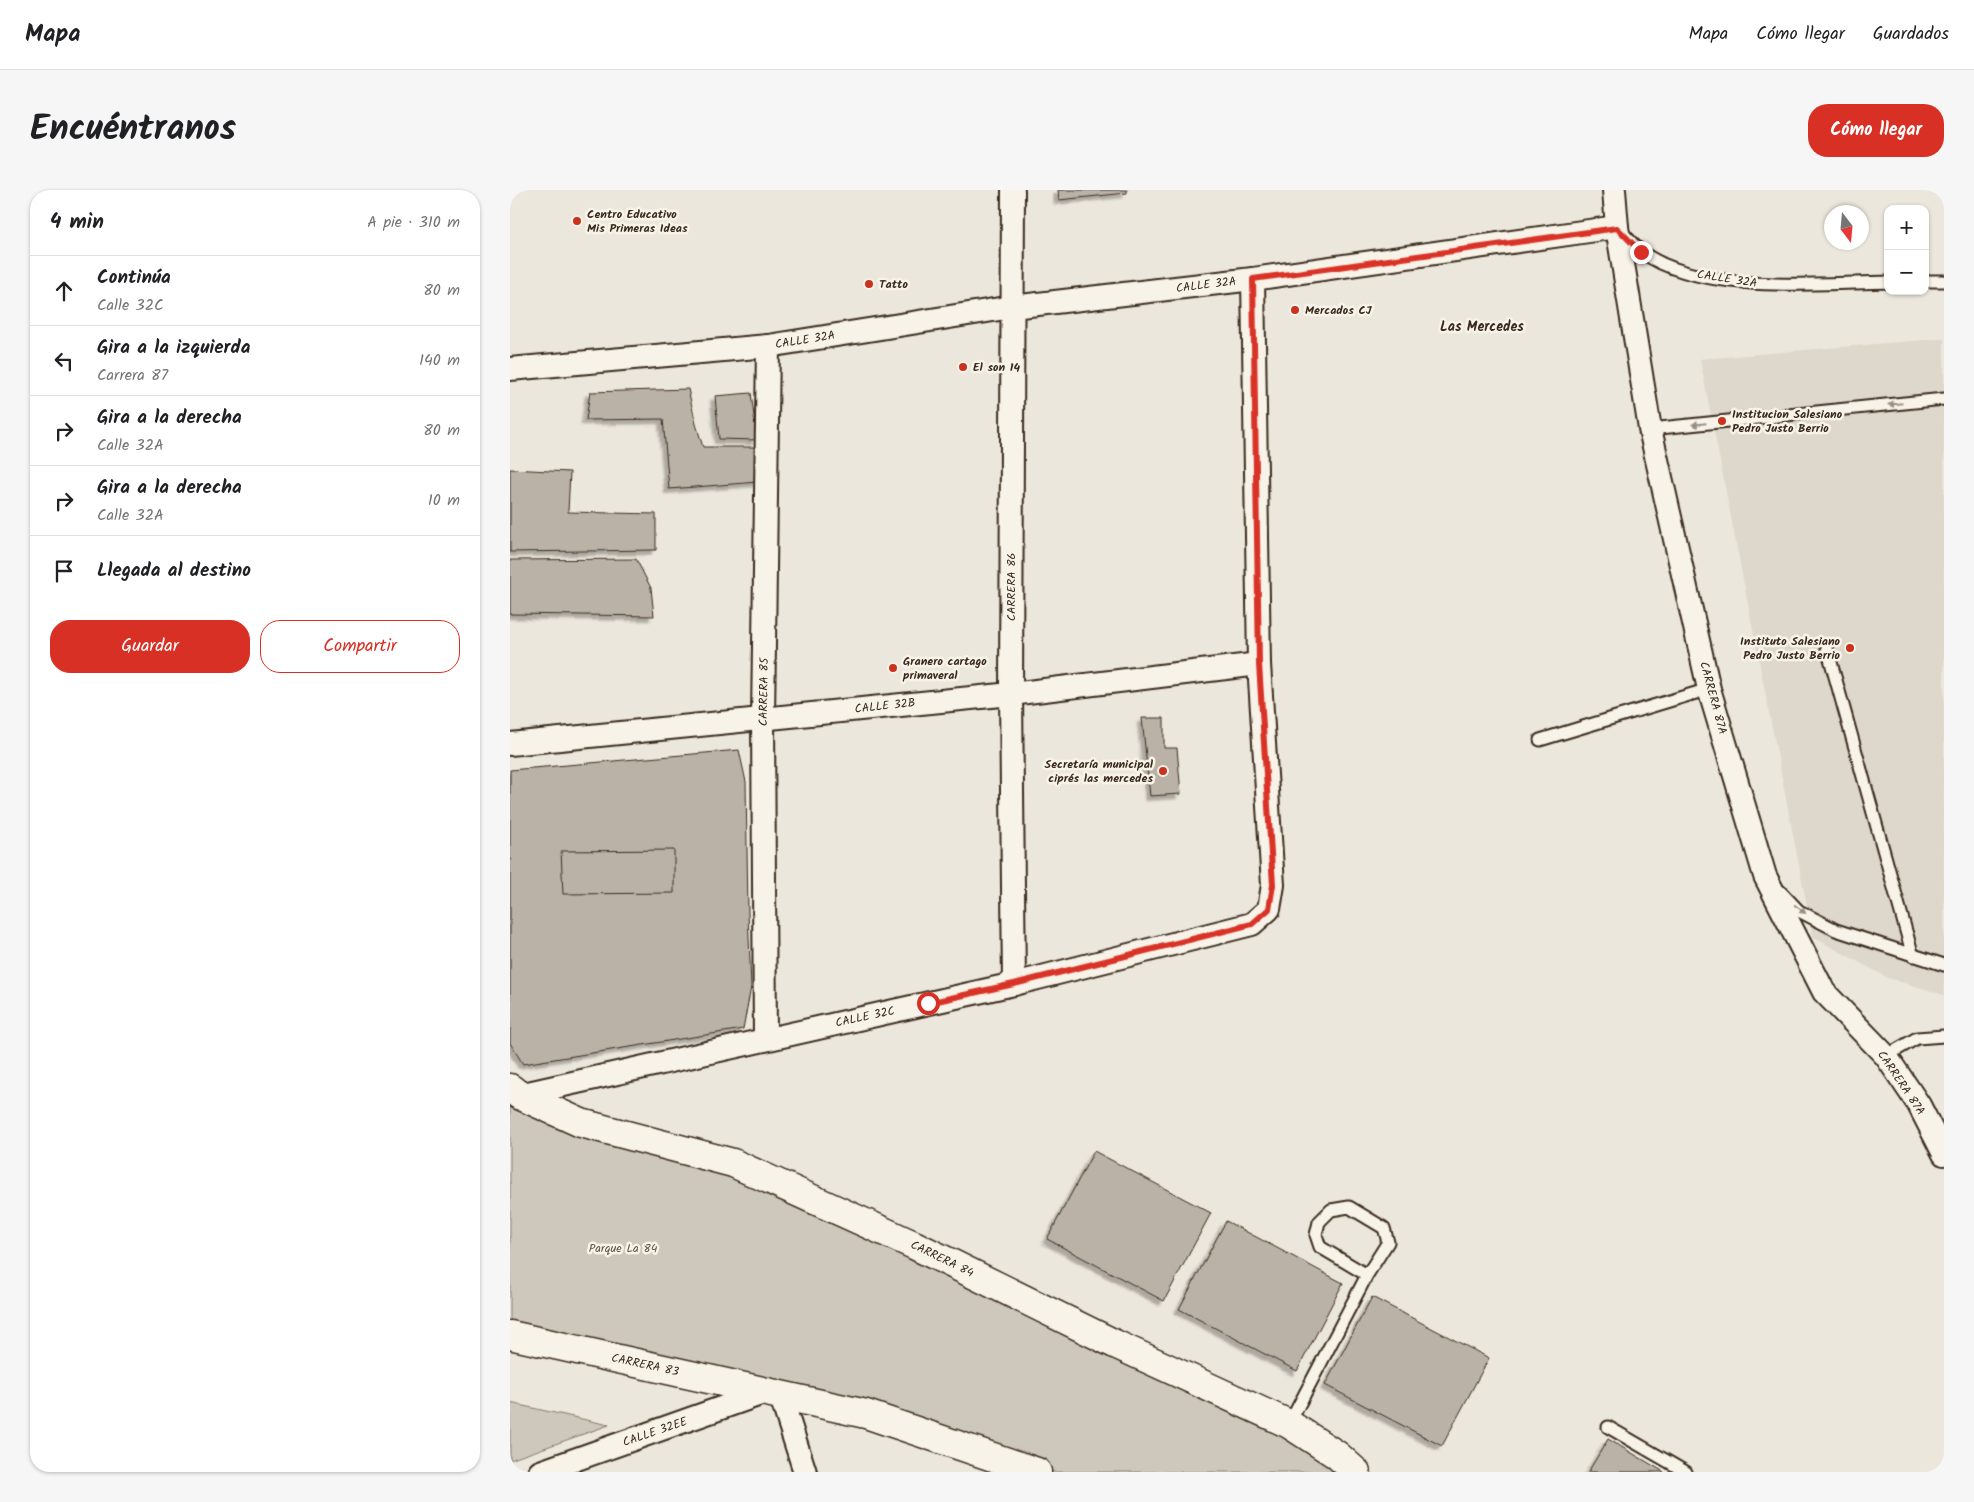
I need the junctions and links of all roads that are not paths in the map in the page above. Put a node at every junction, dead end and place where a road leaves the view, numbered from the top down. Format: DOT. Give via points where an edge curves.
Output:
graph roads {
  1 [pos="1013,190"];
  2 [pos="1614,190"];
  3 [pos="1617,228"];
  4 [pos="1253,279"];
  5 [pos="1929,281"];
  6 [pos="1944,281"];
  7 [pos="1884,282"];
  8 [pos="1012,307"];
  9 [pos="768,346"];
  10 [pos="510,369"];
  11 [pos="1944,399"];
  12 [pos="1650,429"];
  13 [pos="1827,648"];
  14 [pos="1259,664"];
  15 [pos="1709,689"];
  16 [pos="1011,694"];
  17 [pos="763,719"];
  18 [pos="1540,740"];
  19 [pos="510,744"];
  20 [pos="1765,876"];
  21 [pos="1913,956"];
  22 [pos="1944,965"];
  23 [pos="1014,984"];
  24 [pos="1944,1036"];
  25 [pos="765,1039"];
  26 [pos="1886,1056"];
  27 [pos="514,1091"];
  28 [pos="1944,1154"];
  29 [pos="1367,1275"];
  30 [pos="510,1335"];
  31 [pos="775,1393"];
  32 [pos="1289,1424"];
  33 [pos="1608,1427"];
  34 [pos="540,1472"];
  35 [pos="805,1472"];
  36 [pos="1037,1472"];
  37 [pos="1356,1472"];
  38 [pos="1686,1472"];
  1 -- 8 [label="street, CARRERA 86"];
  2 -- 3 [label="street, CARRERA 87A"];
  3 -- 4 [label="street, CALLE 32A"];
  3 -- 7 [label="lane, CALLE 32A" via="1641,252 1662,264 1698,275 1772,285"];
  3 -- 12 [label="street, CARRERA 87A"];
  4 -- 8 [label="street, CALLE 32A"];
  4 -- 14 [label="street, CALLE 32C"];
  5 -- 6 [label="lane"];
  8 -- 9 [label="street, CALLE 32A"];
  8 -- 16 [label="street, CARRERA 86"];
  9 -- 10 [label="street, CALLE 32A"];
  9 -- 17 [label="street, CARRERA 85"];
  11 -- 12 [label="lane, one-way"];
  12 -- 15 [label="street, CARRERA 87A"];
  13 -- 21 [label="lane"];
  14 -- 16 [label="street, CALLE 32B"];
  14 -- 23 [label="street, CALLE 32C" via="1273,885 1269,909 1252,924"];
  15 -- 18 [label="lane"];
  15 -- 20 [label="street, CARRERA 87A"];
  16 -- 17 [label="street, CALLE 32B"];
  16 -- 23 [label="street, CARRERA 86"];
  17 -- 19 [label="street, CALLE 32B"];
  17 -- 25 [label="street, CARRERA 85"];
  20 -- 21 [label="lane, one-way" via="1800,911 1836,930"];
  20 -- 26 [label="street, CARRERA 87A" via="1824,992"];
  21 -- 22 [label="lane"];
  23 -- 25 [label="street, CALLE 32C"];
  24 -- 26 [label="lane" via="1917,1038"];
  25 -- 27 [label="street, CALLE 32C"];
  26 -- 28 [label="street, CARRERA 87A" via="1919,1105"];
  27 -- 32 [label="street, CARRERA 84" via="581,1123 733,1163 914,1245 1107,1340"];
  29 -- 29 [label="lane" via="1320,1247 1316,1235 1319,1222 1331,1210 1349,1207 1384,1228 1388,1242"];
  29 -- 32 [label="lane"];
  30 -- 31 [label="street, CARRERA 83"];
  31 -- 34 [label="street, CALLE 32EE"];
  31 -- 35 [label="street"];
  31 -- 36 [label="street" via="866,1414"];
  32 -- 37 [label="street, CARRERA 84" via="1337,1455"];
  33 -- 38 [label="lane"];
}
